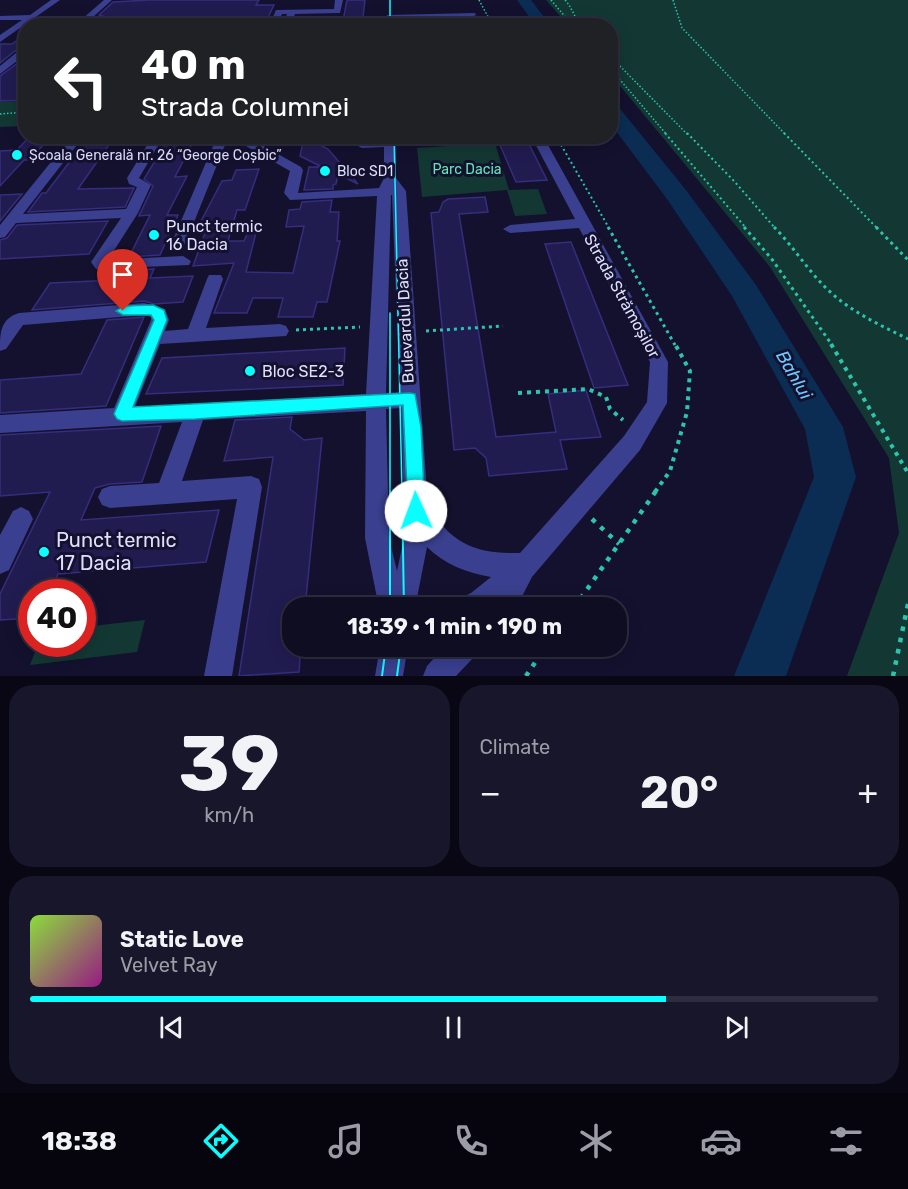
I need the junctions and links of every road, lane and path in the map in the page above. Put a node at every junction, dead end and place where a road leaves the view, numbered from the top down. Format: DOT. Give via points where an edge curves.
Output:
graph roads {
  1 [pos="56,0"];
  2 [pos="108,0"];
  3 [pos="330,0"];
  4 [pos="338,0"];
  5 [pos="479,0"];
  6 [pos="550,0"];
  7 [pos="565,0"];
  8 [pos="673,0"];
  9 [pos="395,11"];
  10 [pos="292,12"];
  11 [pos="2,17"];
  12 [pos="33,17"];
  13 [pos="90,18"];
  14 [pos="276,18"];
  15 [pos="290,18"];
  16 [pos="387,18"];
  17 [pos="474,18"];
  18 [pos="489,18"];
  19 [pos="566,18"];
  20 [pos="575,18"];
  21 [pos="18,27"];
  22 [pos="10,32"];
  23 [pos="18,32"];
  24 [pos="0,39"];
  25 [pos="18,57"];
  26 [pos="618,64"];
  27 [pos="0,71"];
  28 [pos="618,77"];
  29 [pos="18,113"];
  30 [pos="0,114"];
  31 [pos="73,144"];
  32 [pos="153,144"];
  33 [pos="203,144"];
  34 [pos="219,144"];
  35 [pos="253,144"];
  36 [pos="390,144"];
  37 [pos="541,144"];
  38 [pos="561,144"];
  39 [pos="391,187"];
  40 [pos="131,213"];
  41 [pos="12,219"];
  42 [pos="582,224"];
  43 [pos="510,229"];
  44 [pos="0,234"];
  45 [pos="179,242"];
  46 [pos="908,260"];
  47 [pos="183,261"];
  48 [pos="215,279"];
  49 [pos="503,326"];
  50 [pos="360,327"];
  51 [pos="280,331"];
  52 [pos="426,332"];
  53 [pos="195,336"];
  54 [pos="154,338"];
  55 [pos="908,339"];
  56 [pos="0,344"];
  57 [pos="518,393"];
  58 [pos="410,399"];
  59 [pos="376,402"];
  60 [pos="196,412"];
  61 [pos="122,414"];
  62 [pos="623,420"];
  63 [pos="0,424"];
  64 [pos="908,473"];
  65 [pos="167,492"];
  66 [pos="110,497"];
  67 [pos="577,506"];
  68 [pos="416,511"];
  69 [pos="21,519"];
  70 [pos="619,544"];
  71 [pos="0,561"];
  72 [pos="526,565"];
  73 [pos="390,597"];
  74 [pos="404,597"];
  75 [pos="486,597"];
  76 [pos="507,597"];
  77 [pos="582,597"];
  78 [pos="908,604"];
  79 [pos="392,657"];
  80 [pos="455,657"];
  81 [pos="539,657"];
  82 [pos="218,676"];
  83 [pos="389,676"];
  84 [pos="437,676"];
  85 [pos="526,676"];
  86 [pos="893,676"];
  1 -- 12 [label="street"];
  2 -- 13 [label="street"];
  3 -- 4 [label="street"];
  4 -- 10 [label="street" via="336,14"];
  5 -- 18 [label="path"];
  6 -- 19 [label="path"];
  7 -- 20 [label="path" via="574,10"];
  8 -- 46 [label="path" via="682,28"];
  9 -- 16 [label="street"];
  10 -- 14 [label="street" via="279,12"];
  10 -- 15 [label="street"];
  11 -- 12 [label="street"];
  16 -- 17 [label="street" via="470,11"];
  21 -- 22 [label="street"];
  22 -- 23 [label="street"];
  22 -- 24 [label="street"];
  25 -- 27 [label="street"];
  26 -- 55 [label="path" via="734,181 824,286 853,311"];
  28 -- 64 [label="path" via="771,258 827,338"];
  29 -- 30 [label="path"];
  31 -- 41 [label="street"];
  32 -- 40 [label="street" via="133,178 144,185"];
  33 -- 34 [label="street"];
  34 -- 45 [label="street"];
  35 -- 39 [label="street" via="297,170 291,193 295,197"];
  36 -- 39 [label="street, Bulevardul Dacia"];
  37 -- 42 [label="street, Strada Strămoșilor"];
  38 -- 70 [label="path" via="690,371 687,412 670,471"];
  39 -- 58 [label="street, Bulevardul Dacia"];
  39 -- 59 [label="street, Bulevardul Dacia"];
  40 -- 41 [label="street"];
  40 -- 47 [label="street" via="99,262 102,265"];
  41 -- 44 [label="street"];
  42 -- 43 [label="street"];
  42 -- 67 [label="street, Strada Strămoșilor" via="659,362 657,402 632,443"];
  48 -- 53 [label="street"];
  49 -- 52 [label="path"];
  50 -- 51 [label="path"];
  51 -- 53 [label="street"];
  53 -- 54 [label="street"];
  54 -- 56 [label="street" via="159,313 144,309 19,319"];
  54 -- 61 [label="street"];
  57 -- 62 [label="path" via="588,389 606,398 610,409"];
  58 -- 59 [label="street"];
  58 -- 68 [label="street, Bulevardul Dacia"];
  59 -- 60 [label="street"];
  59 -- 73 [label="street, Bulevardul Dacia" via="377,538"];
  60 -- 61 [label="street"];
  60 -- 65 [label="street"];
  61 -- 63 [label="street"];
  65 -- 66 [label="street"];
  65 -- 82 [label="street" via="251,487"];
  67 -- 70 [label="path"];
  67 -- 72 [label="street, Strada Strămoșilor"];
  68 -- 72 [label="street" via="437,541 465,558 500,567"];
  68 -- 74 [label="street, Bulevardul Dacia" via="417,533"];
  69 -- 71 [label="street"];
  70 -- 77 [label="path"];
  72 -- 75 [label="street"];
  72 -- 76 [label="street"];
  78 -- 86 [label="path"];
  79 -- 83 [label="street"];
  80 -- 84 [label="street"];
  81 -- 85 [label="path"];
}
